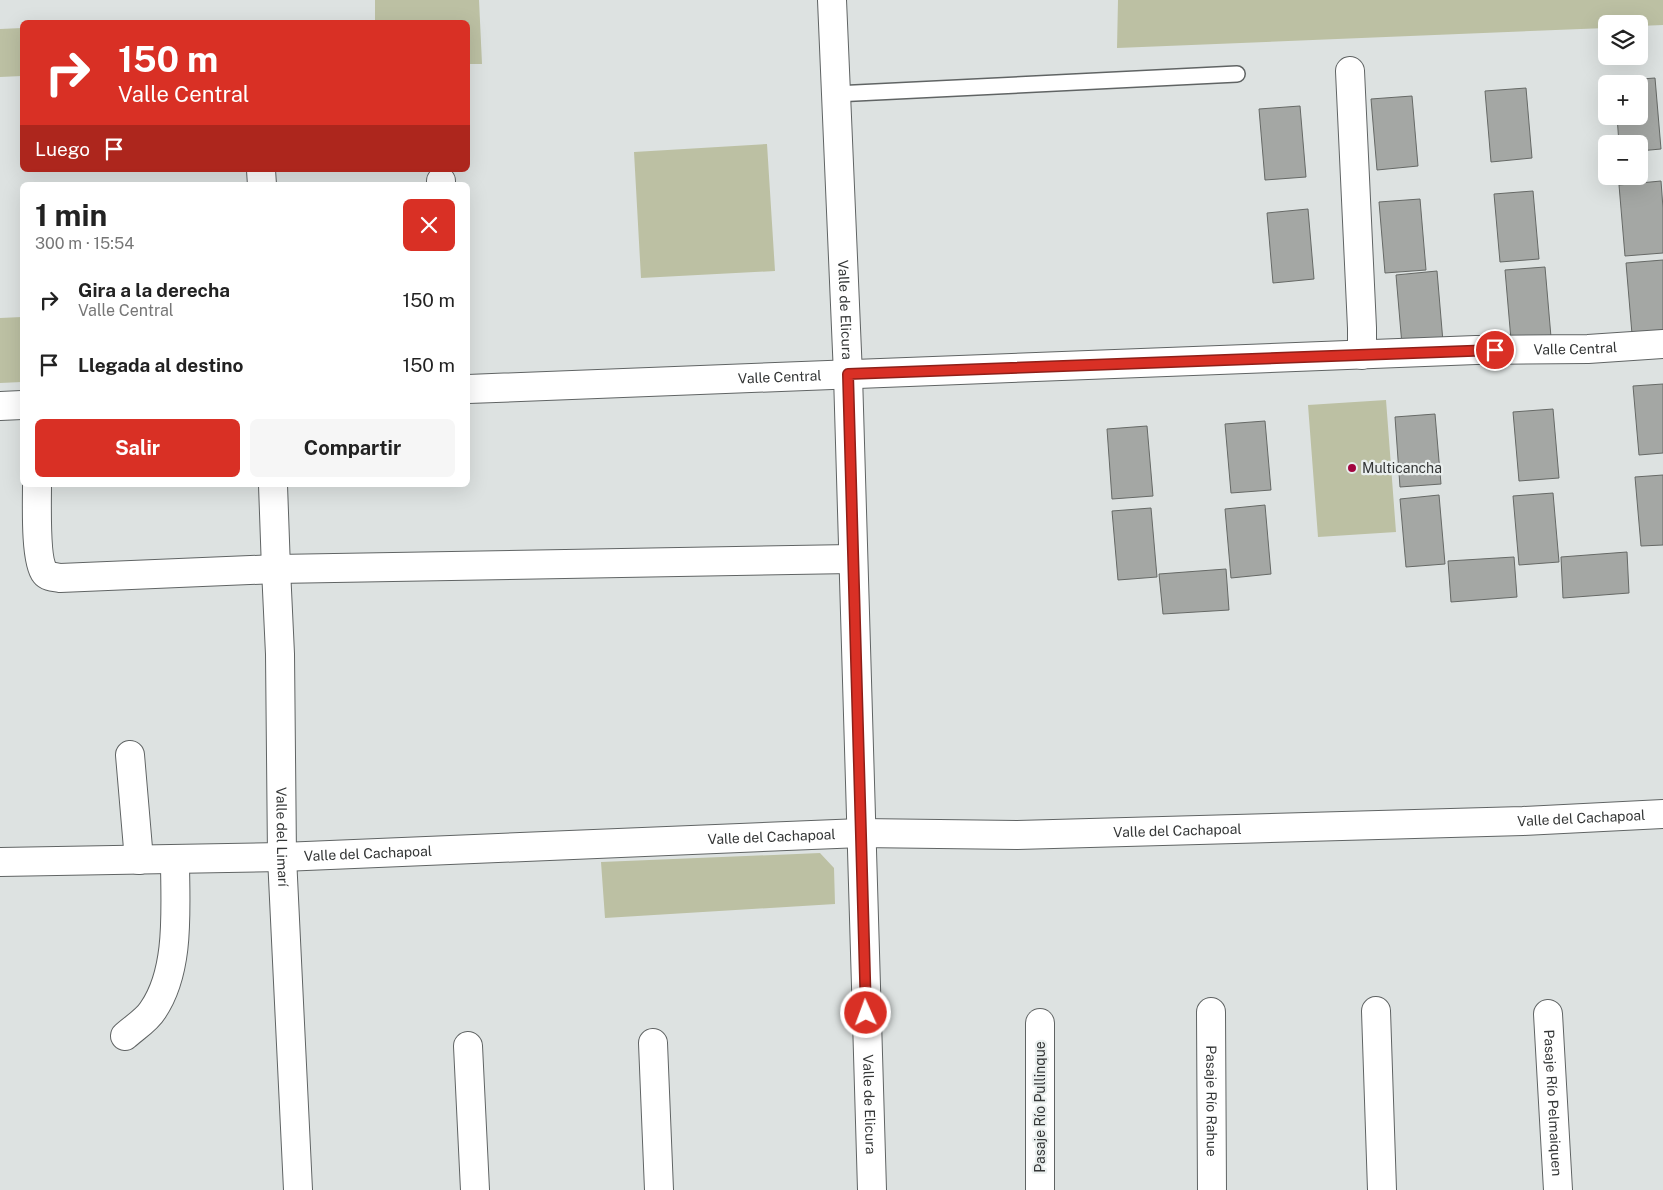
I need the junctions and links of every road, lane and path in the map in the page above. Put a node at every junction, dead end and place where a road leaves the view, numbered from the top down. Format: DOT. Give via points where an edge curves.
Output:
graph roads {
  1 [pos="832,0"];
  2 [pos="1350,71"];
  3 [pos="1238,74"];
  4 [pos="835,94"];
  5 [pos="1663,344"];
  6 [pos="1362,355"];
  7 [pos="848,374"];
  8 [pos="470,389"];
  9 [pos="20,405"];
  10 [pos="0,406"];
  11 [pos="37,487"];
  12 [pos="273,487"];
  13 [pos="852,559"];
  14 [pos="276,569"];
  15 [pos="130,754"];
  16 [pos="1663,814"];
  17 [pos="861,834"];
  18 [pos="282,857"];
  19 [pos="175,859"];
  20 [pos="139,860"];
  21 [pos="0,862"];
  22 [pos="1376,1011"];
  23 [pos="1211,1012"];
  24 [pos="1548,1014"];
  25 [pos="1040,1024"];
  26 [pos="125,1036"];
  27 [pos="653,1043"];
  28 [pos="468,1046"];
  29 [pos="298,1190"];
  30 [pos="475,1190"];
  31 [pos="659,1190"];
  32 [pos="872,1190"];
  33 [pos="1040,1190"];
  34 [pos="1212,1190"];
  35 [pos="1382,1190"];
  36 [pos="1558,1190"];
  1 -- 4 [label="street, Valle de Elicura"];
  2 -- 6 [label="street"];
  3 -- 4 [label="lane"];
  4 -- 7 [label="street, Valle de Elicura"];
  5 -- 6 [label="street, Valle Central"];
  6 -- 7 [label="street, Valle Central"];
  7 -- 8 [label="street, Valle Central"];
  7 -- 13 [label="street, Valle de Elicura"];
  9 -- 10 [label="street"];
  11 -- 14 [label="street" via="39,550 45,573 50,576 84,578"];
  12 -- 14 [label="street, Valle del Limarí"];
  13 -- 14 [label="street"];
  13 -- 17 [label="street, Valle de Elicura"];
  14 -- 18 [label="street, Valle del Limarí"];
  15 -- 20 [label="street"];
  16 -- 17 [label="street, Valle del Cachapoal" via="1017,835"];
  17 -- 18 [label="street, Valle del Cachapoal"];
  17 -- 32 [label="street, Valle de Elicura"];
  18 -- 19 [label="street, Valle del Cachapoal"];
  18 -- 29 [label="street, Valle del Limarí"];
  19 -- 20 [label="street, Valle del Cachapoal"];
  19 -- 26 [label="street" via="176,937 168,978 153,1010"];
  20 -- 21 [label="street, Valle del Cachapoal"];
  22 -- 35 [label="street"];
  23 -- 34 [label="street, Pasaje Río Rahue"];
  24 -- 36 [label="street, Pasaje Río Pelmaiquen"];
  25 -- 33 [label="street, Pasaje Río Pullinque"];
  27 -- 31 [label="street"];
  28 -- 30 [label="street"];
}
